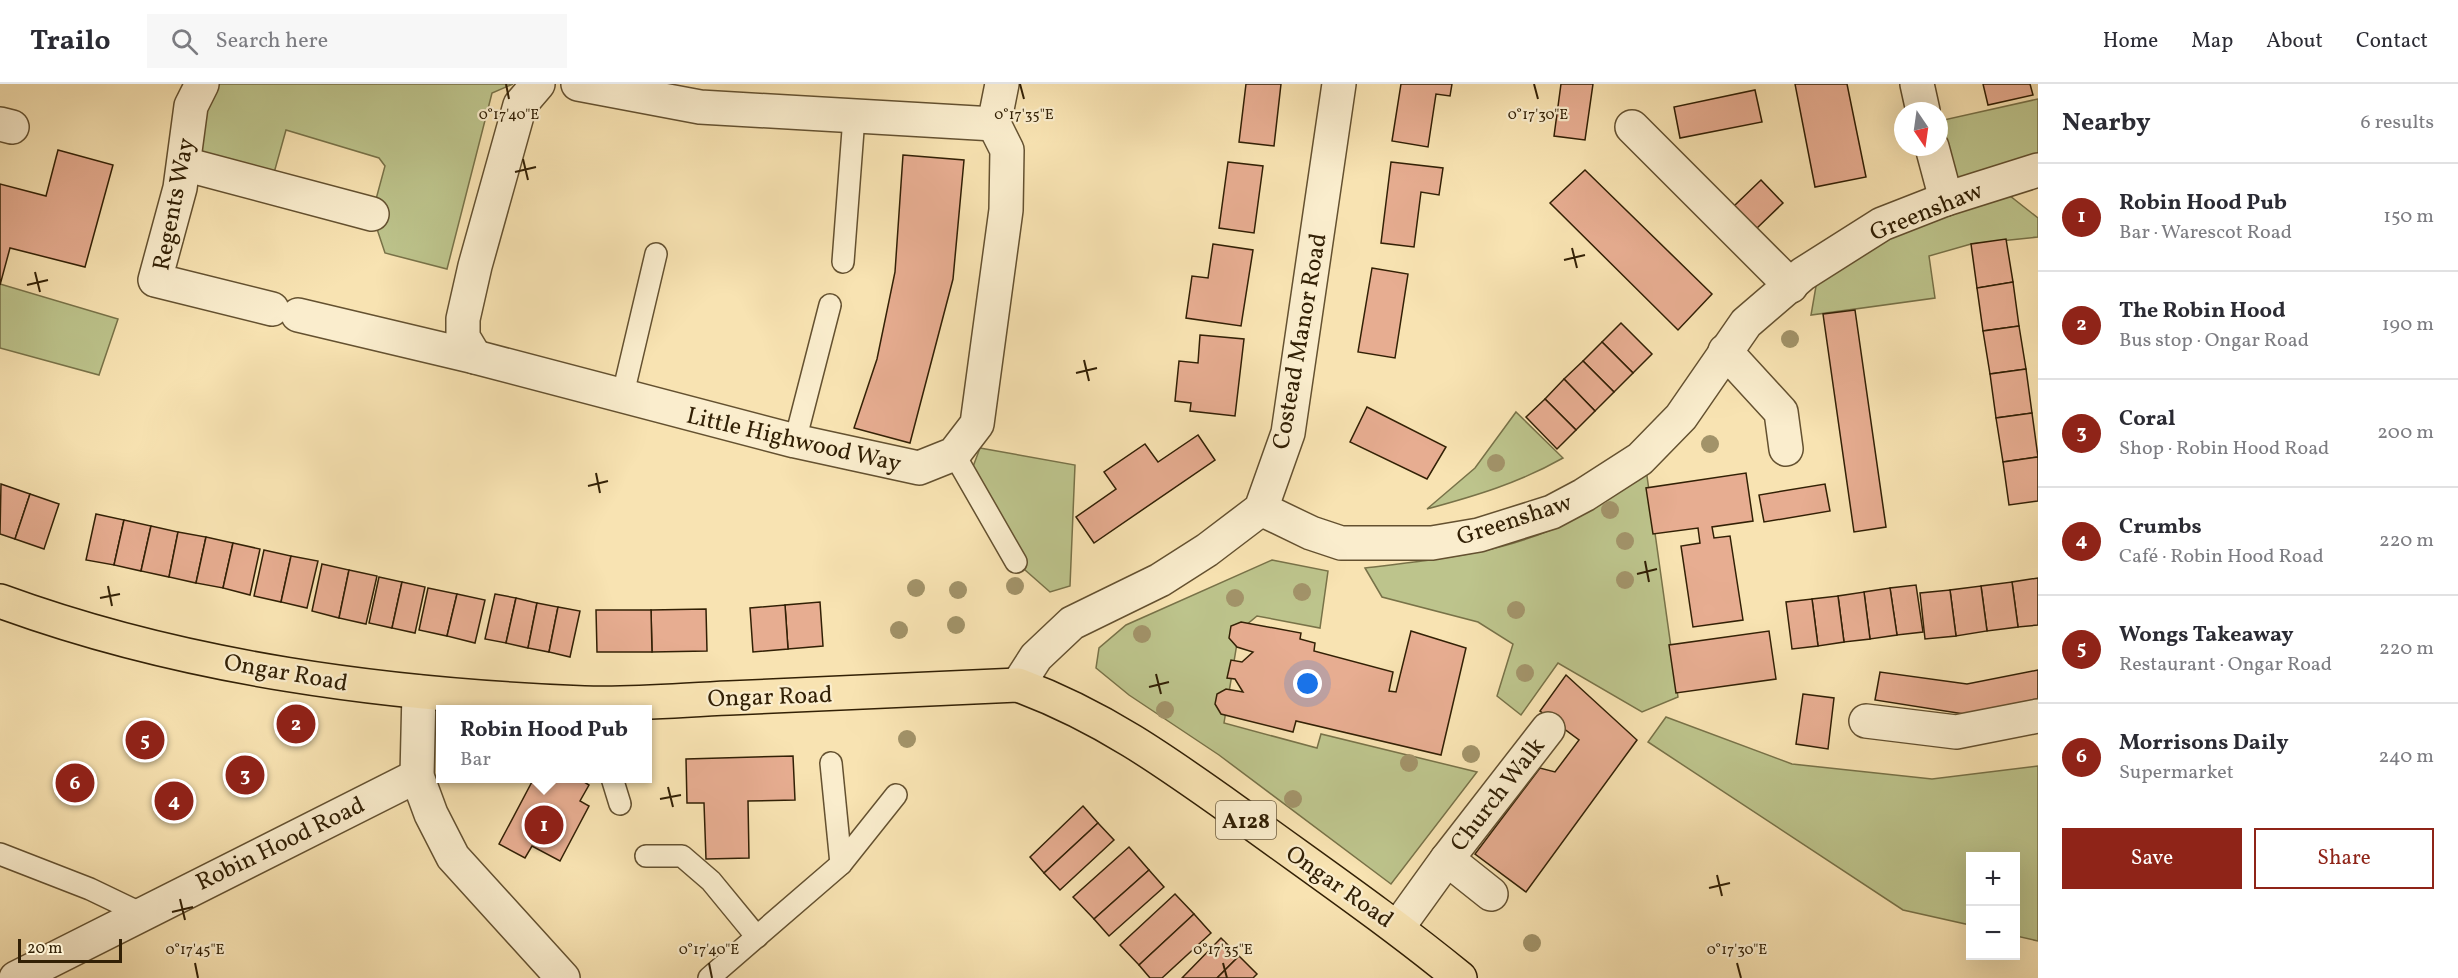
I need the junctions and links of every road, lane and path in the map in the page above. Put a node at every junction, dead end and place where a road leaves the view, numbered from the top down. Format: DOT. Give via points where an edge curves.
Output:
graph roads {
  1 [pos="202,84"];
  2 [pos="538,84"];
  3 [pos="578,84"];
  4 [pos="1002,84"];
  5 [pos="1339,84"];
  6 [pos="1917,84"];
  7 [pos="701,95"];
  8 [pos="1921,102"];
  9 [pos="854,117"];
  10 [pos="994,124"];
  11 [pos="1632,127"];
  12 [pos="1934,156"];
  13 [pos="184,164"];
  14 [pos="2038,170"];
  15 [pos="1946,199"];
  16 [pos="372,214"];
  17 [pos="656,254"];
  18 [pos="843,262"];
  19 [pos="1791,286"];
  20 [pos="830,305"];
  21 [pos="285,312"];
  22 [pos="1725,351"];
  23 [pos="475,357"];
  24 [pos="622,398"];
  25 [pos="795,441"];
  26 [pos="1786,449"];
  27 [pos="954,454"];
  28 [pos="1261,509"];
  29 [pos="1016,562"];
  30 [pos="0,601"];
  31 [pos="1018,685"];
  32 [pos="419,692"];
  33 [pos="583,705"];
  34 [pos="616,705"];
  35 [pos="2038,717"];
  36 [pos="1866,721"];
  37 [pos="1548,729"];
  38 [pos="831,763"];
  39 [pos="417,776"];
  40 [pos="614,783"];
  41 [pos="896,795"];
  42 [pos="620,804"];
  43 [pos="0,854"];
  44 [pos="646,856"];
  45 [pos="1446,859"];
  46 [pos="841,864"];
  47 [pos="1491,894"];
  48 [pos="140,913"];
  49 [pos="1398,927"];
  50 [pos="757,937"];
  51 [pos="16,978"];
  52 [pos="563,978"];
  53 [pos="710,978"];
  54 [pos="1460,978"];
  1 -- 13 [label="street, Regents Way" via="191,106"];
  2 -- 23 [label="street" via="519,105 475,266 463,319 463,337"];
  3 -- 7 [label="street"];
  4 -- 10 [label="street"];
  5 -- 28 [label="street, Costead Manor Road" via="1288,433"];
  6 -- 8 [label="street"];
  7 -- 9 [label="street"];
  9 -- 10 [label="street"];
  9 -- 18 [label="lane"];
  10 -- 27 [label="street, Little Highwood Way" via="1007,150 1006,210 978,424"];
  11 -- 19 [label="street"];
  12 -- 15 [label="street"];
  13 -- 16 [label="street"];
  13 -- 21 [label="street, Regents Way" via="155,280"];
  14 -- 15 [label="street, Greenshaw"];
  15 -- 19 [label="street, Greenshaw" via="1882,224 1803,274"];
  17 -- 24 [label="lane"];
  19 -- 22 [label="street, Greenshaw" via="1746,323"];
  20 -- 25 [label="lane"];
  21 -- 23 [label="street, Little Highwood Way"];
  22 -- 26 [label="street" via="1781,412"];
  22 -- 28 [label="street, Greenshaw" via="1681,417 1640,459 1552,512 1479,535 1432,543 1341,543 1311,534"];
  23 -- 24 [label="street, Little Highwood Way"];
  24 -- 25 [label="street, Little Highwood Way"];
  25 -- 27 [label="street, Little Highwood Way" via="920,468"];
  27 -- 29 [label="lane"];
  28 -- 31 [label="street" via="1160,580 1072,622 1036,657"];
  30 -- 32 [label="main road, Ongar Road / A128" via="41,617 122,639 280,675"];
  31 -- 34 [label="main road, Ongar Road / A128"];
  31 -- 49 [label="main road, Ongar Road / A128" via="1109,725 1155,754"];
  32 -- 33 [label="main road, Ongar Road / A128"];
  32 -- 39 [label="street"];
  35 -- 36 [label="street" via="1956,732"];
  37 -- 45 [label="street, Church Walk"];
  38 -- 46 [label="lane"];
  39 -- 48 [label="street, Robin Hood Road"];
  39 -- 52 [label="street" via="430,813 453,857"];
  40 -- 42 [label="lane"];
  41 -- 46 [label="lane"];
  43 -- 48 [label="lane"];
  44 -- 50 [label="lane" via="682,856 711,881"];
  45 -- 47 [label="street, Church Walk"];
  45 -- 49 [label="street, Church Walk"];
  46 -- 50 [label="lane"];
  48 -- 51 [label="street, Robin Hood Road"];
  49 -- 54 [label="main road, Ongar Road / A128"];
  50 -- 53 [label="lane"];
}
